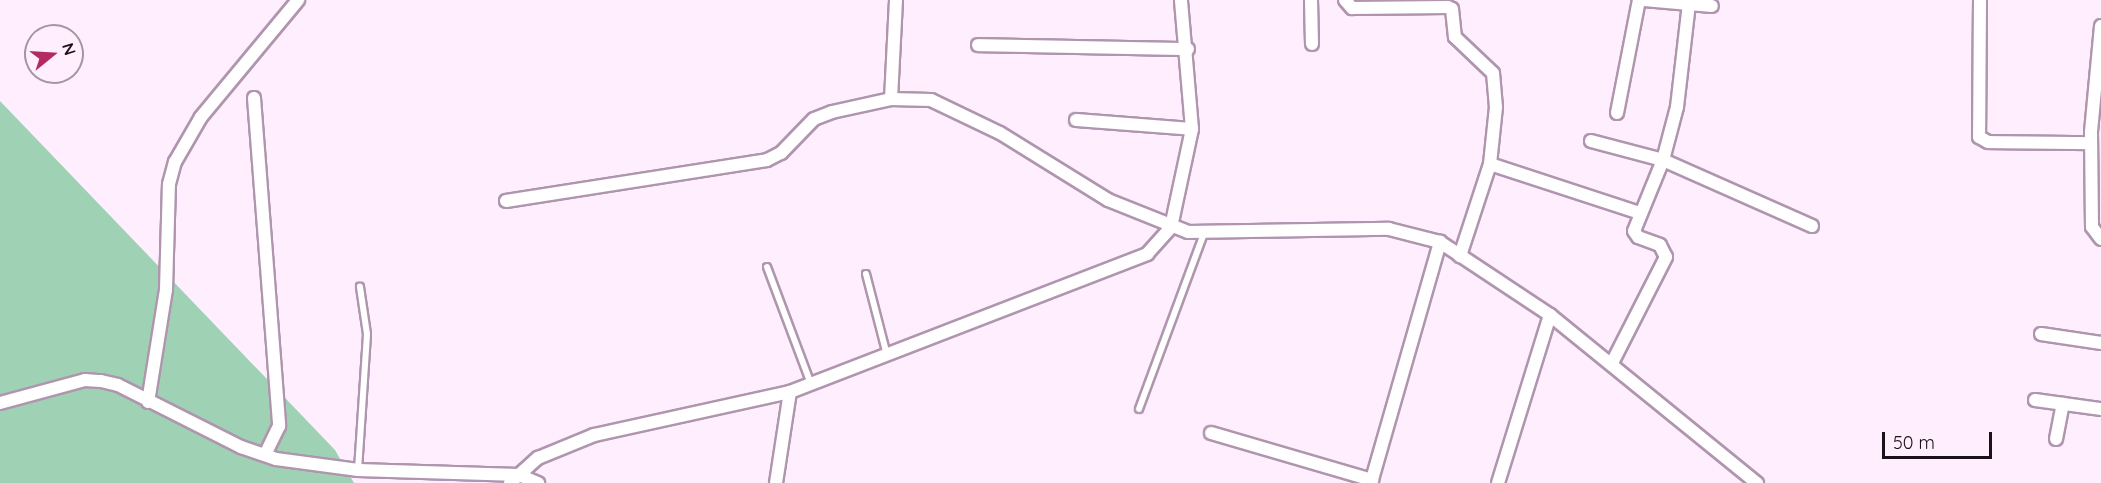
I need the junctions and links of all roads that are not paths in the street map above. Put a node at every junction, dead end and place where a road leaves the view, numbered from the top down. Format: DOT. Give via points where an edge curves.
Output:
graph roads {
  1 [pos="298,0"];
  2 [pos="896,0"];
  3 [pos="1181,0"];
  4 [pos="1311,0"];
  5 [pos="1323,0"];
  6 [pos="1345,0"];
  7 [pos="1639,0"];
  8 [pos="1644,0"];
  9 [pos="1980,0"];
  10 [pos="1689,4"];
  11 [pos="1712,6"];
  12 [pos="2101,26"];
  13 [pos="1312,44"];
  14 [pos="978,45"];
  15 [pos="1188,49"];
  16 [pos="254,98"];
  17 [pos="891,99"];
  18 [pos="1617,113"];
  19 [pos="1076,120"];
  20 [pos="1192,129"];
  21 [pos="2094,136"];
  22 [pos="1591,141"];
  23 [pos="1663,160"];
  24 [pos="1490,164"];
  25 [pos="506,201"];
  26 [pos="1640,213"];
  27 [pos="1812,226"];
  28 [pos="1170,227"];
  29 [pos="1204,233"];
  30 [pos="2101,239"];
  31 [pos="1440,242"];
  32 [pos="1460,256"];
  33 [pos="767,267"];
  34 [pos="866,274"];
  35 [pos="360,287"];
  36 [pos="1550,315"];
  37 [pos="2041,334"];
  38 [pos="2101,343"];
  39 [pos="887,355"];
  40 [pos="1612,363"];
  41 [pos="811,384"];
  42 [pos="790,392"];
  43 [pos="2035,400"];
  44 [pos="148,402"];
  45 [pos="0,403"];
  46 [pos="2063,404"];
  47 [pos="2101,409"];
  48 [pos="1139,410"];
  49 [pos="1211,433"];
  50 [pos="2056,439"];
  51 [pos="265,455"];
  52 [pos="358,470"];
  53 [pos="514,479"];
  54 [pos="1371,481"];
  55 [pos="538,483"];
  56 [pos="776,483"];
  57 [pos="1498,483"];
  58 [pos="1757,483"];
  1 -- 44 [label="street" via="201,117 175,162 169,184 166,290"];
  2 -- 17 [label="street"];
  3 -- 15 [label="street"];
  4 -- 5 [label="street"];
  4 -- 13 [label="street"];
  6 -- 24 [label="street" via="1352,8 1452,9 1455,37 1493,73 1496,107"];
  7 -- 18 [label="street"];
  8 -- 10 [label="street"];
  9 -- 21 [label="street" via="1978,128 1982,140"];
  10 -- 11 [label="street"];
  10 -- 23 [label="street" via="1683,73"];
  12 -- 21 [label="street"];
  14 -- 15 [label="street"];
  15 -- 20 [label="street"];
  16 -- 51 [label="street" via="279,426"];
  17 -- 25 [label="street" via="814,119 781,153 767,160"];
  17 -- 28 [label="street" via="931,100 951,108 1010,138 1108,200"];
  19 -- 20 [label="street"];
  20 -- 28 [label="street"];
  21 -- 30 [label="street" via="2092,227"];
  22 -- 23 [label="street"];
  23 -- 26 [label="street"];
  23 -- 27 [label="street"];
  24 -- 26 [label="street"];
  24 -- 32 [label="street"];
  26 -- 40 [label="street" via="1634,231 1638,237 1660,244 1666,258"];
  28 -- 29 [label="street"];
  28 -- 39 [label="street" via="1147,254"];
  29 -- 31 [label="street" via="1389,229"];
  29 -- 48 [label="lane"];
  31 -- 32 [label="street"];
  31 -- 54 [label="street"];
  32 -- 36 [label="street"];
  33 -- 41 [label="lane"];
  34 -- 39 [label="lane"];
  35 -- 52 [label="lane" via="367,334"];
  36 -- 40 [label="street"];
  36 -- 57 [label="street"];
  37 -- 38 [label="street"];
  39 -- 41 [label="street"];
  40 -- 58 [label="street"];
  41 -- 42 [label="street"];
  42 -- 53 [label="street" via="594,435 538,458"];
  42 -- 56 [label="street"];
  43 -- 46 [label="street"];
  44 -- 45 [label="street" via="118,385 85,380"];
  44 -- 51 [label="street"];
  46 -- 47 [label="street"];
  46 -- 50 [label="street"];
  49 -- 54 [label="street"];
  51 -- 52 [label="street" via="300,464"];
  52 -- 53 [label="street"];
  53 -- 55 [label="street"];
}
